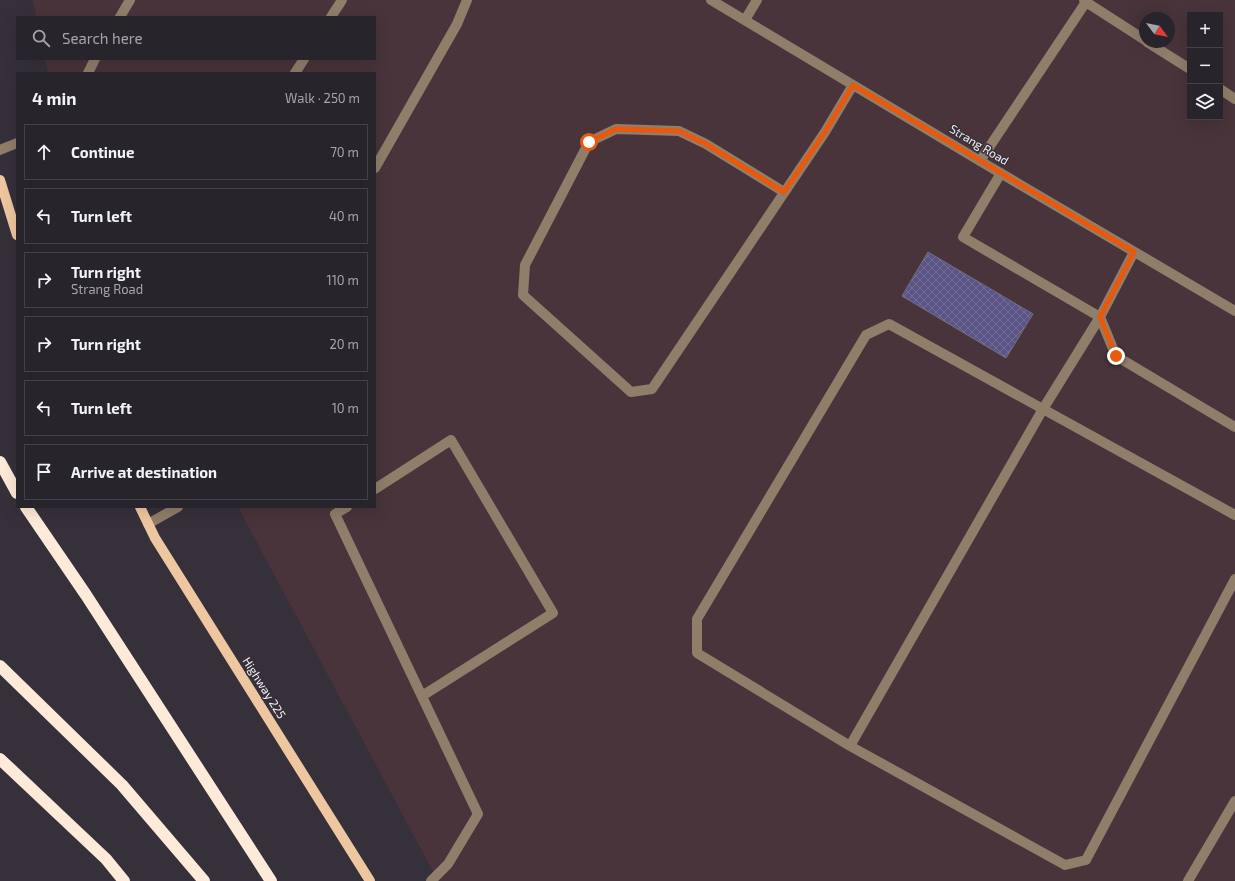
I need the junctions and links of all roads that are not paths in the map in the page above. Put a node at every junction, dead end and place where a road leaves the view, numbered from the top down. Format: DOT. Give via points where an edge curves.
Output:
graph roads {
  1 [pos="130,0"];
  2 [pos="342,0"];
  3 [pos="467,0"];
  4 [pos="711,0"];
  5 [pos="757,0"];
  6 [pos="1085,1"];
  7 [pos="121,16"];
  8 [pos="332,16"];
  9 [pos="745,20"];
  10 [pos="1139,36"];
  11 [pos="1157,48"];
  12 [pos="94,60"];
  13 [pos="303,60"];
  14 [pos="1187,68"];
  15 [pos="88,72"];
  16 [pos="296,72"];
  17 [pos="853,85"];
  18 [pos="1223,91"];
  19 [pos="1235,99"];
  20 [pos="16,143"];
  21 [pos="0,150"];
  22 [pos="980,161"];
  23 [pos="376,166"];
  24 [pos="1001,173"];
  25 [pos="0,180"];
  26 [pos="784,192"];
  27 [pos="16,232"];
  28 [pos="1134,252"];
  29 [pos="1235,311"];
  30 [pos="1100,317"];
  31 [pos="1043,409"];
  32 [pos="1235,427"];
  33 [pos="0,462"];
  34 [pos="376,488"];
  35 [pos="16,491"];
  36 [pos="27,508"];
  37 [pos="140,508"];
  38 [pos="176,508"];
  39 [pos="344,508"];
  40 [pos="1235,515"];
  41 [pos="148,524"];
  42 [pos="1235,578"];
  43 [pos="0,666"];
  44 [pos="422,696"];
  45 [pos="850,746"];
  46 [pos="0,759"];
  47 [pos="1235,801"];
  48 [pos="124,881"];
  49 [pos="204,881"];
  50 [pos="271,881"];
  51 [pos="370,881"];
  52 [pos="431,881"];
  53 [pos="1188,881"];
  1 -- 7 [label="street"];
  2 -- 8 [label="street"];
  3 -- 23 [label="street" via="457,24"];
  4 -- 9 [label="street, Strang Road"];
  5 -- 9 [label="street"];
  6 -- 10 [label="street"];
  6 -- 22 [label="street"];
  9 -- 17 [label="street, Strang Road"];
  11 -- 14 [label="street"];
  12 -- 15 [label="street"];
  13 -- 16 [label="street"];
  17 -- 22 [label="street, Strang Road"];
  17 -- 26 [label="street"];
  18 -- 19 [label="street"];
  20 -- 21 [label="street"];
  22 -- 24 [label="street, Strang Road"];
  24 -- 28 [label="street, Strang Road"];
  24 -- 30 [label="street" via="963,237"];
  25 -- 27 [label="main road"];
  26 -- 26 [label="street" via="652,389 631,392 523,295 525,265 589,142 616,129 679,131 706,144"];
  28 -- 29 [label="street, Strang Road"];
  28 -- 30 [label="street"];
  30 -- 31 [label="street"];
  30 -- 32 [label="street" via="1116,356"];
  31 -- 40 [label="street"];
  31 -- 45 [label="street"];
  31 -- 45 [label="street" via="889,324 866,335 697,619 697,653"];
  33 -- 35 [label="highway"];
  34 -- 44 [label="street" via="451,440 553,613"];
  36 -- 50 [label="highway"];
  37 -- 41 [label="main road, Highway 225"];
  38 -- 41 [label="street"];
  39 -- 44 [label="street" via="335,514"];
  41 -- 51 [label="main road, Highway 225"];
  42 -- 45 [label="street" via="1086,860 1065,865"];
  43 -- 49 [label="highway" via="122,785"];
  44 -- 52 [label="street" via="478,814 448,864"];
  46 -- 48 [label="highway" via="106,859"];
  47 -- 53 [label="street"];
}
